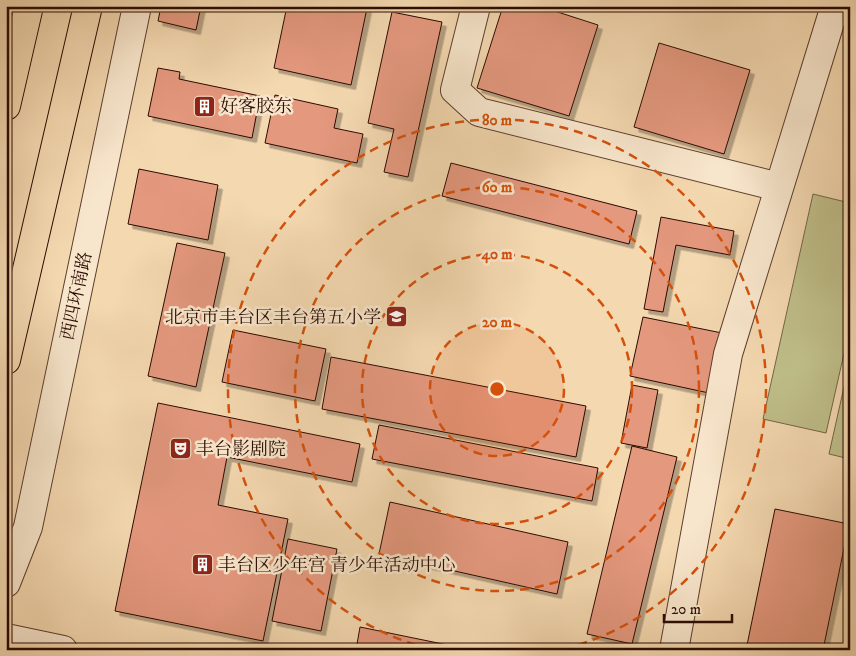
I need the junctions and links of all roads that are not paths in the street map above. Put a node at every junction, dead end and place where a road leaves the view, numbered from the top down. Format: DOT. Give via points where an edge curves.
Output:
graph roads {
  1 [pos="29,6"];
  2 [pos="88,6"];
  3 [pos="136,6"];
  4 [pos="476,6"];
  5 [pos="837,23"];
  6 [pos="6,106"];
  7 [pos="779,188"];
  8 [pos="6,360"];
  9 [pos="6,583"];
  10 [pos="6,638"];
  11 [pos="63,650"];
  12 [pos="674,650"];
  1 -- 6 [label="highway"];
  2 -- 8 [label="highway"];
  3 -- 9 [label="street, 西四环南路" via="28,527"];
  4 -- 7 [label="street" via="455,90 479,112"];
  5 -- 7 [label="street"];
  7 -- 12 [label="street" via="728,354"];
  10 -- 11 [label="street"];
}
